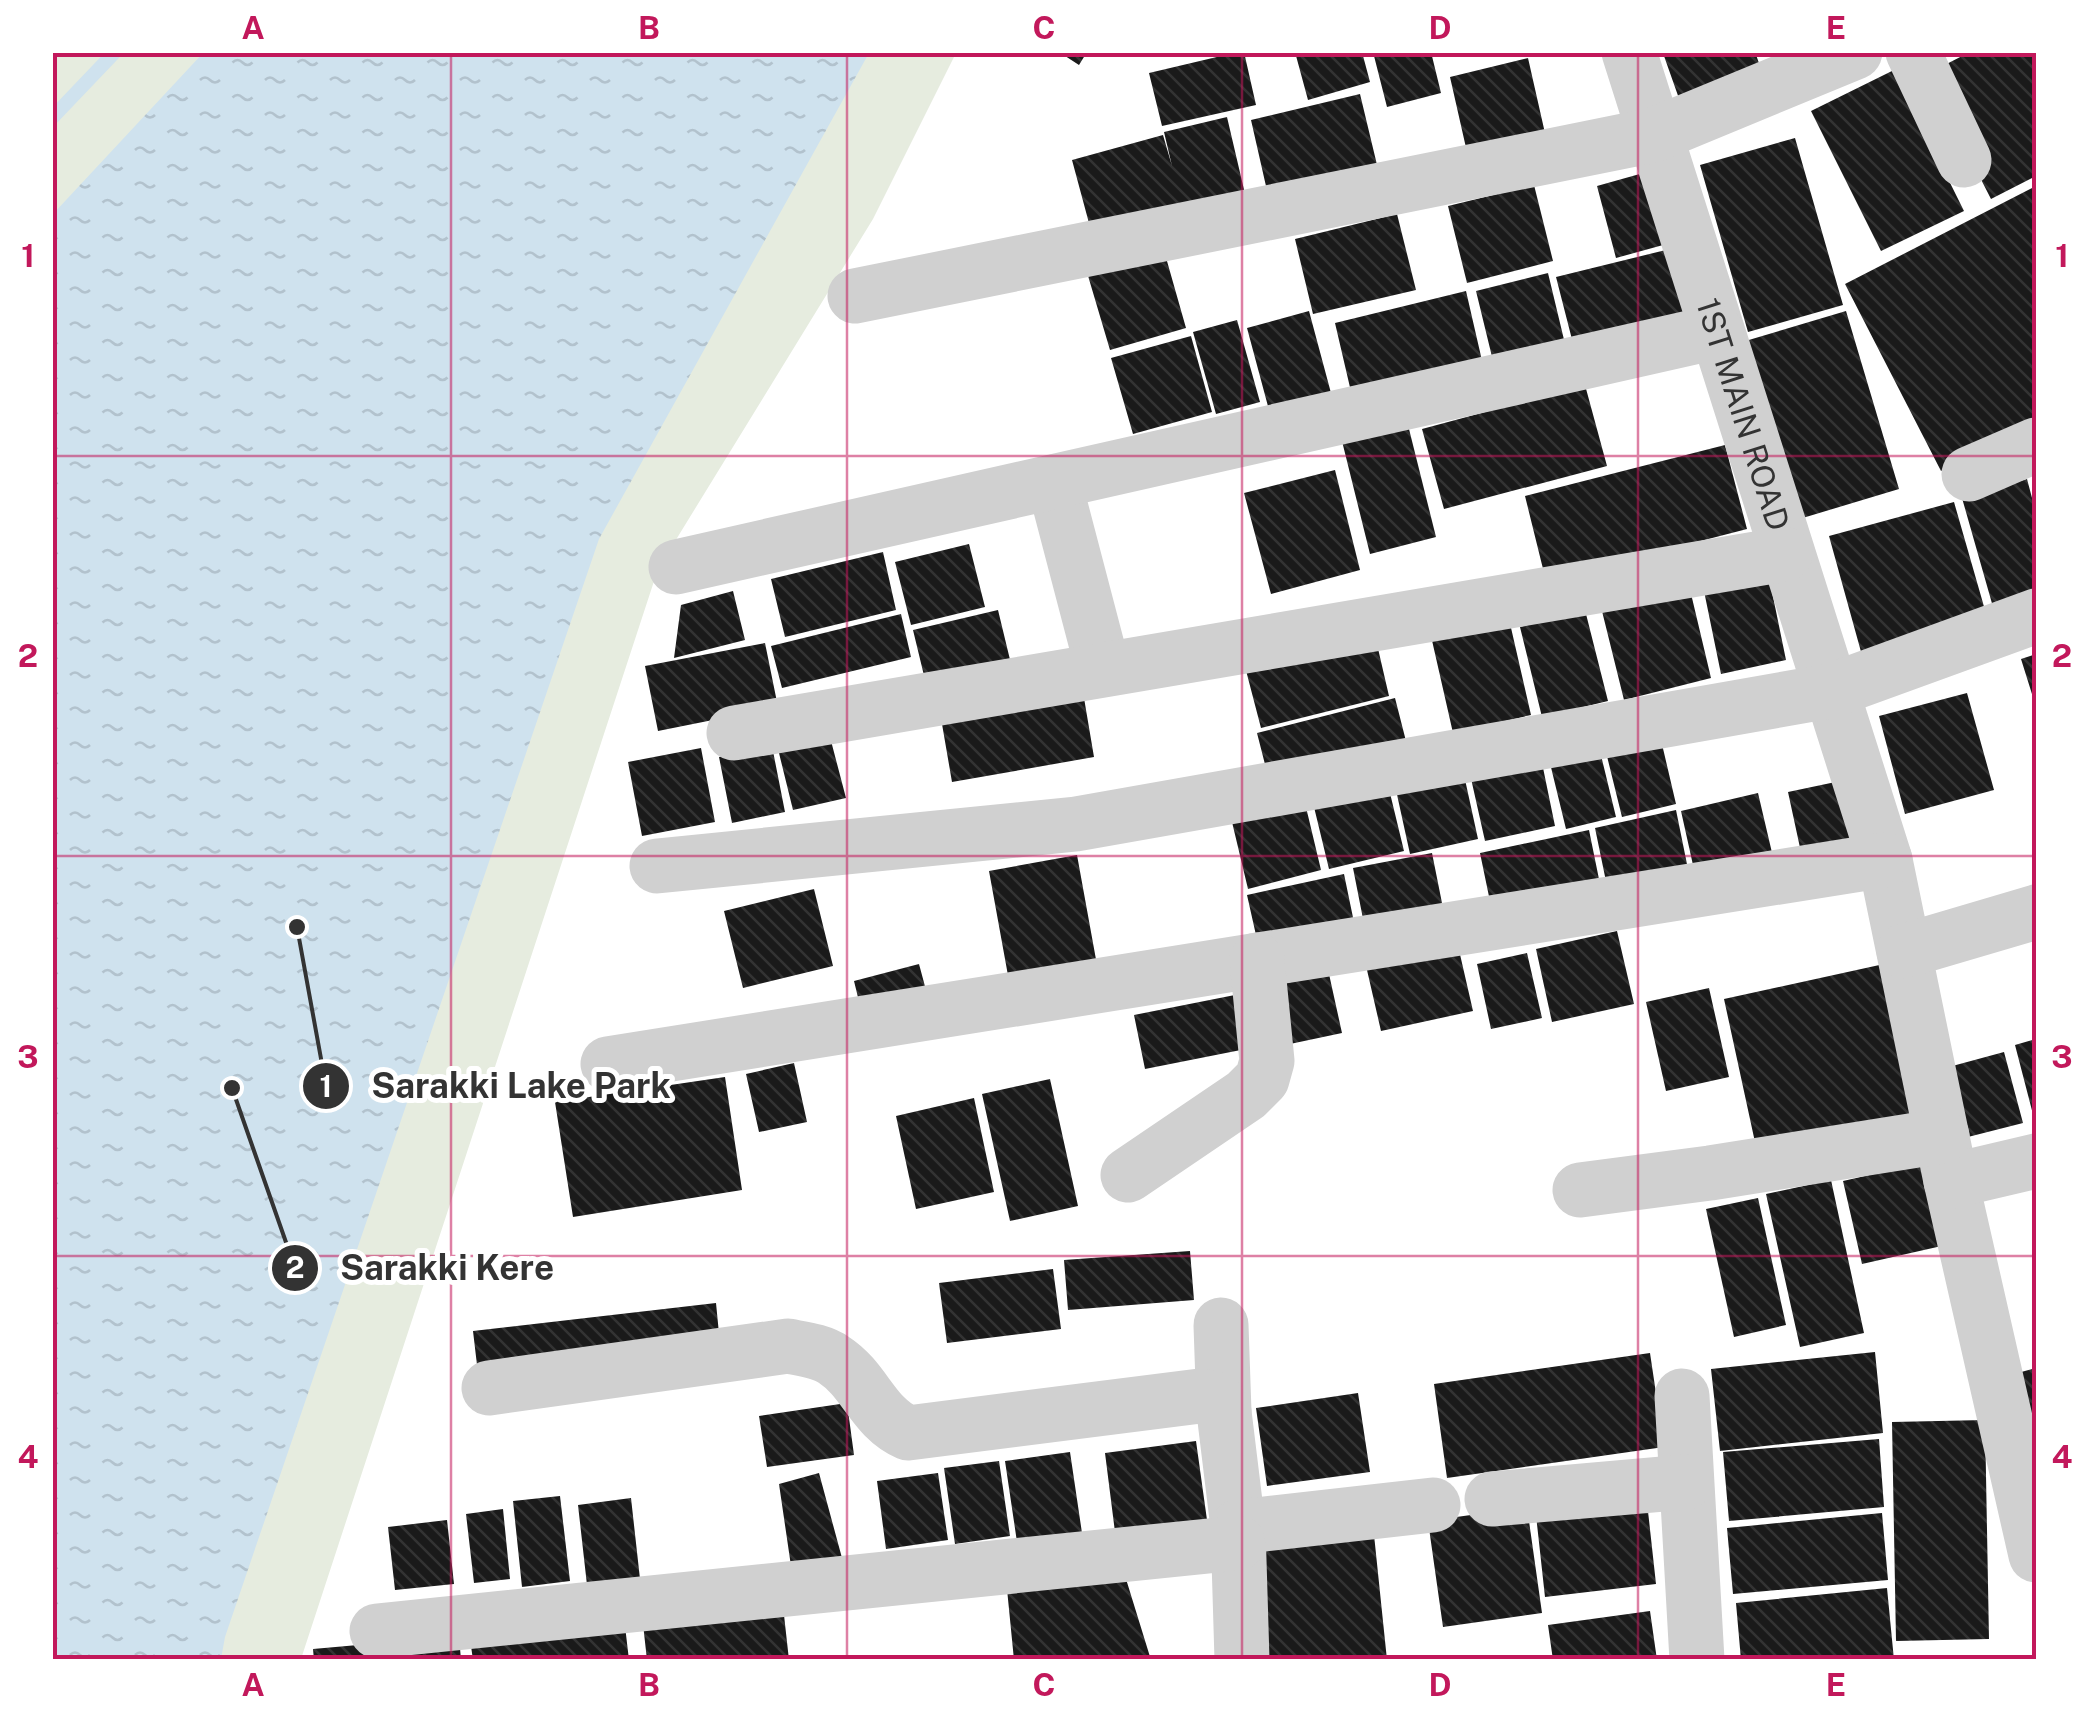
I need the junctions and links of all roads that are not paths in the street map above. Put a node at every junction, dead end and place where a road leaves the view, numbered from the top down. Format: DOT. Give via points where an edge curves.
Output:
graph roads {
  1 [pos="1629,52"];
  2 [pos="1855,52"];
  3 [pos="1913,52"];
  4 [pos="1654,135"];
  5 [pos="1964,160"];
  6 [pos="855,296"];
  7 [pos="1716,332"];
  8 [pos="2036,445"];
  9 [pos="1969,474"];
  10 [pos="1054,482"];
  11 [pos="1785,554"];
  12 [pos="676,567"];
  13 [pos="2036,616"];
  14 [pos="1103,669"];
  15 [pos="1830,691"];
  16 [pos="734,733"];
  17 [pos="1884,860"];
  18 [pos="656,866"];
  19 [pos="2036,912"];
  20 [pos="1904,951"];
  21 [pos="1256,960"];
  22 [pos="608,1064"];
  23 [pos="1946,1159"];
  24 [pos="2036,1161"];
  25 [pos="1128,1175"];
  26 [pos="1580,1190"];
  27 [pos="1221,1325"];
  28 [pos="489,1388"];
  29 [pos="1682,1396"];
  30 [pos="1224,1412"];
  31 [pos="1686,1482"];
  32 [pos="1492,1498"];
  33 [pos="1433,1505"];
  34 [pos="1238,1535"];
  35 [pos="2036,1556"];
  36 [pos="377,1631"];
  37 [pos="1242,1660"];
  38 [pos="1697,1660"];
  1 -- 4 [label="street, 1ST MAIN ROAD"];
  2 -- 4 [label="street"];
  3 -- 5 [label="street"];
  4 -- 6 [label="street"];
  4 -- 7 [label="street, 1ST MAIN ROAD"];
  7 -- 10 [label="street"];
  7 -- 11 [label="street, 1ST MAIN ROAD"];
  8 -- 9 [label="street"];
  10 -- 12 [label="street"];
  10 -- 14 [label="street"];
  11 -- 14 [label="street"];
  11 -- 15 [label="street, 1ST MAIN ROAD"];
  13 -- 15 [label="street"];
  14 -- 16 [label="street"];
  15 -- 17 [label="street, 1ST MAIN ROAD"];
  15 -- 18 [label="street" via="1076,824"];
  17 -- 20 [label="street, 1ST MAIN ROAD"];
  17 -- 21 [label="street"];
  19 -- 20 [label="street"];
  20 -- 23 [label="street, 1ST MAIN ROAD"];
  21 -- 22 [label="street"];
  21 -- 25 [label="street" via="1267,1060 1262,1078"];
  23 -- 24 [label="street"];
  23 -- 26 [label="street" via="1710,1173"];
  23 -- 35 [label="street, 1ST MAIN ROAD"];
  27 -- 30 [label="street"];
  28 -- 30 [label="street" via="788,1346 832,1358 886,1421 908,1433 1200,1396 1217,1399"];
  29 -- 31 [label="street"];
  30 -- 34 [label="street"];
  31 -- 32 [label="street"];
  31 -- 38 [label="street"];
  33 -- 34 [label="street"];
  34 -- 36 [label="street"];
  34 -- 37 [label="street"];
}
